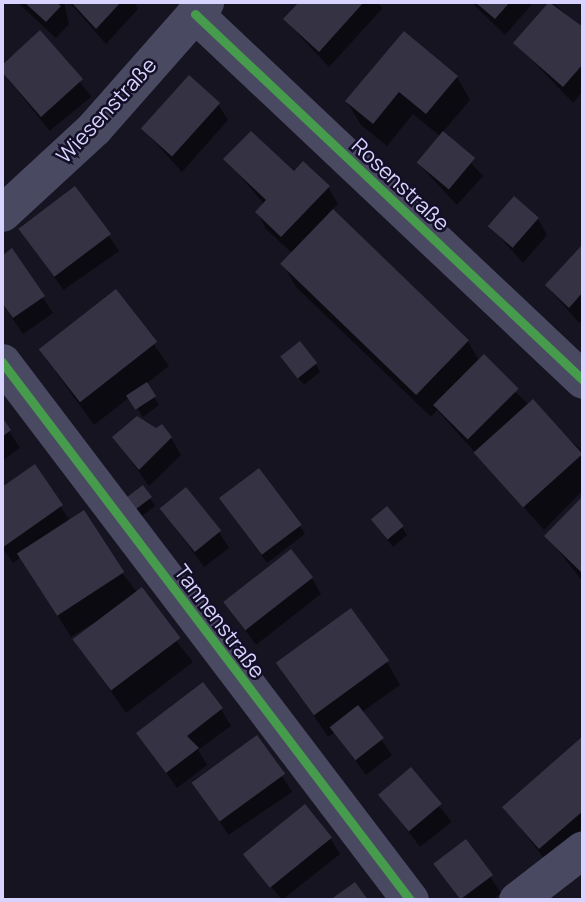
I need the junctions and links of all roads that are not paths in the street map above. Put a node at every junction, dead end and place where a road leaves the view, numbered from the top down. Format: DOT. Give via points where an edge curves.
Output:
graph roads {
  1 [pos="200,8"];
  2 [pos="2,213"];
  3 [pos="2,362"];
  4 [pos="583,380"];
  5 [pos="583,849"];
  6 [pos="410,900"];
  7 [pos="517,900"];
  1 -- 2 [label="street, Wiesenstraße" via="94,128"];
  1 -- 4 [label="street, Rosenstraße"];
  3 -- 6 [label="street, Tannenstraße"];
  5 -- 7 [label="street"];
}
